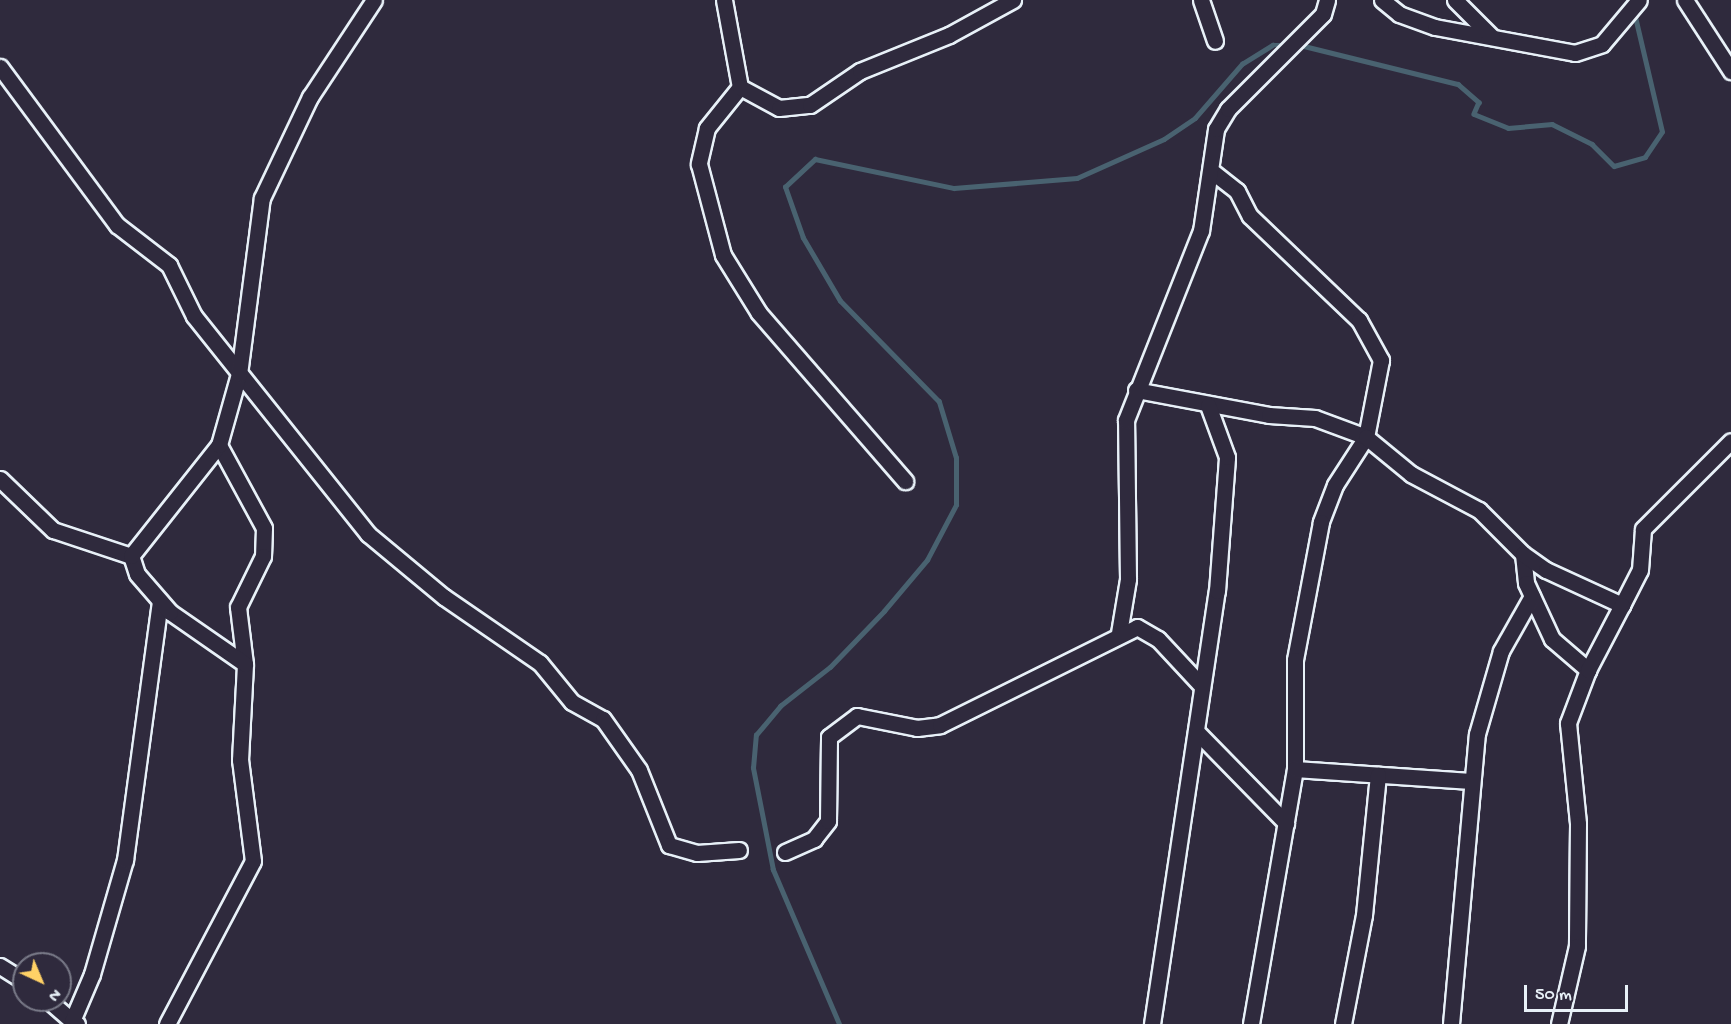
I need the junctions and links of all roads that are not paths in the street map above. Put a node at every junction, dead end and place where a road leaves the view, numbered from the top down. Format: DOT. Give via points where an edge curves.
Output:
graph roads {
  1 [pos="724,0"];
  2 [pos="1013,0"];
  3 [pos="1201,0"];
  4 [pos="1327,0"];
  5 [pos="1382,0"];
  6 [pos="1455,0"];
  7 [pos="1639,0"];
  8 [pos="1685,0"];
  9 [pos="368,2"];
  10 [pos="1492,37"];
  11 [pos="1215,41"];
  12 [pos="0,67"];
  13 [pos="1731,71"];
  14 [pos="740,87"];
  15 [pos="1214,173"];
  16 [pos="239,374"];
  17 [pos="1136,390"];
  18 [pos="1208,405"];
  19 [pos="1366,437"];
  20 [pos="1731,441"];
  21 [pos="219,445"];
  22 [pos="0,479"];
  23 [pos="905,482"];
  24 [pos="1523,554"];
  25 [pos="131,556"];
  26 [pos="1532,596"];
  27 [pos="160,601"];
  28 [pos="1622,605"];
  29 [pos="1119,633"];
  30 [pos="245,664"];
  31 [pos="1588,670"];
  32 [pos="1200,684"];
  33 [pos="1196,731"];
  34 [pos="1295,769"];
  35 [pos="1378,775"];
  36 [pos="1471,781"];
  37 [pos="1286,823"];
  38 [pos="739,850"];
  39 [pos="785,852"];
  40 [pos="62,1012"];
  41 [pos="74,1022"];
  42 [pos="167,1024"];
  43 [pos="1152,1024"];
  44 [pos="1251,1024"];
  45 [pos="1343,1024"];
  46 [pos="1451,1024"];
  47 [pos="1558,1024"];
  1 -- 14 [label="street"];
  2 -- 14 [label="street" via="949,35 860,71 810,105 779,108"];
  3 -- 11 [label="street"];
  4 -- 15 [label="street" via="1323,14 1220,120"];
  5 -- 10 [label="street" via="1416,22"];
  6 -- 10 [label="street"];
  7 -- 10 [label="street" via="1602,44 1587,52"];
  8 -- 13 [label="street"];
  9 -- 16 [label="street" via="304,107 262,198"];
  12 -- 16 [label="street" via="117,225 168,265 194,316"];
  14 -- 23 [label="street" via="706,128 699,164 723,255 759,313"];
  15 -- 17 [label="street" via="1201,231"];
  15 -- 19 [label="street" via="1237,190 1250,216 1346,306 1376,343 1381,371"];
  16 -- 21 [label="street"];
  16 -- 38 [label="street" via="378,544 540,663 567,698 603,719 639,770 669,845 697,853"];
  17 -- 18 [label="street"];
  17 -- 29 [label="street" via="1123,436 1128,579"];
  18 -- 19 [label="street" via="1315,418"];
  18 -- 32 [label="street" via="1227,457 1217,591"];
  19 -- 24 [label="street" via="1411,474 1479,510"];
  19 -- 34 [label="street" via="1323,514 1295,660"];
  20 -- 28 [label="street" via="1643,529 1640,570"];
  21 -- 25 [label="street"];
  21 -- 30 [label="street" via="264,528 262,556 238,607"];
  22 -- 25 [label="street" via="53,530"];
  24 -- 26 [label="street"];
  24 -- 28 [label="street" via="1546,570"];
  25 -- 27 [label="street" via="137,574"];
  26 -- 31 [label="street" via="1552,639"];
  26 -- 36 [label="street" via="1501,651 1477,734"];
  27 -- 30 [label="street"];
  27 -- 41 [label="street" via="125,860"];
  28 -- 31 [label="street"];
  29 -- 32 [label="street" via="1145,629"];
  29 -- 39 [label="street" via="940,725 917,728 874,716 842,723 829,737 828,821 814,839"];
  30 -- 42 [label="street" via="240,760 253,861"];
  31 -- 47 [label="street" via="1568,723 1578,824 1577,946"];
  32 -- 33 [label="street"];
  33 -- 37 [label="street"];
  33 -- 43 [label="street"];
  34 -- 35 [label="street"];
  34 -- 37 [label="street"];
  35 -- 36 [label="street"];
  35 -- 45 [label="street" via="1364,915"];
  36 -- 46 [label="street"];
  37 -- 44 [label="street"];
  40 -- 41 [label="street"];
}
